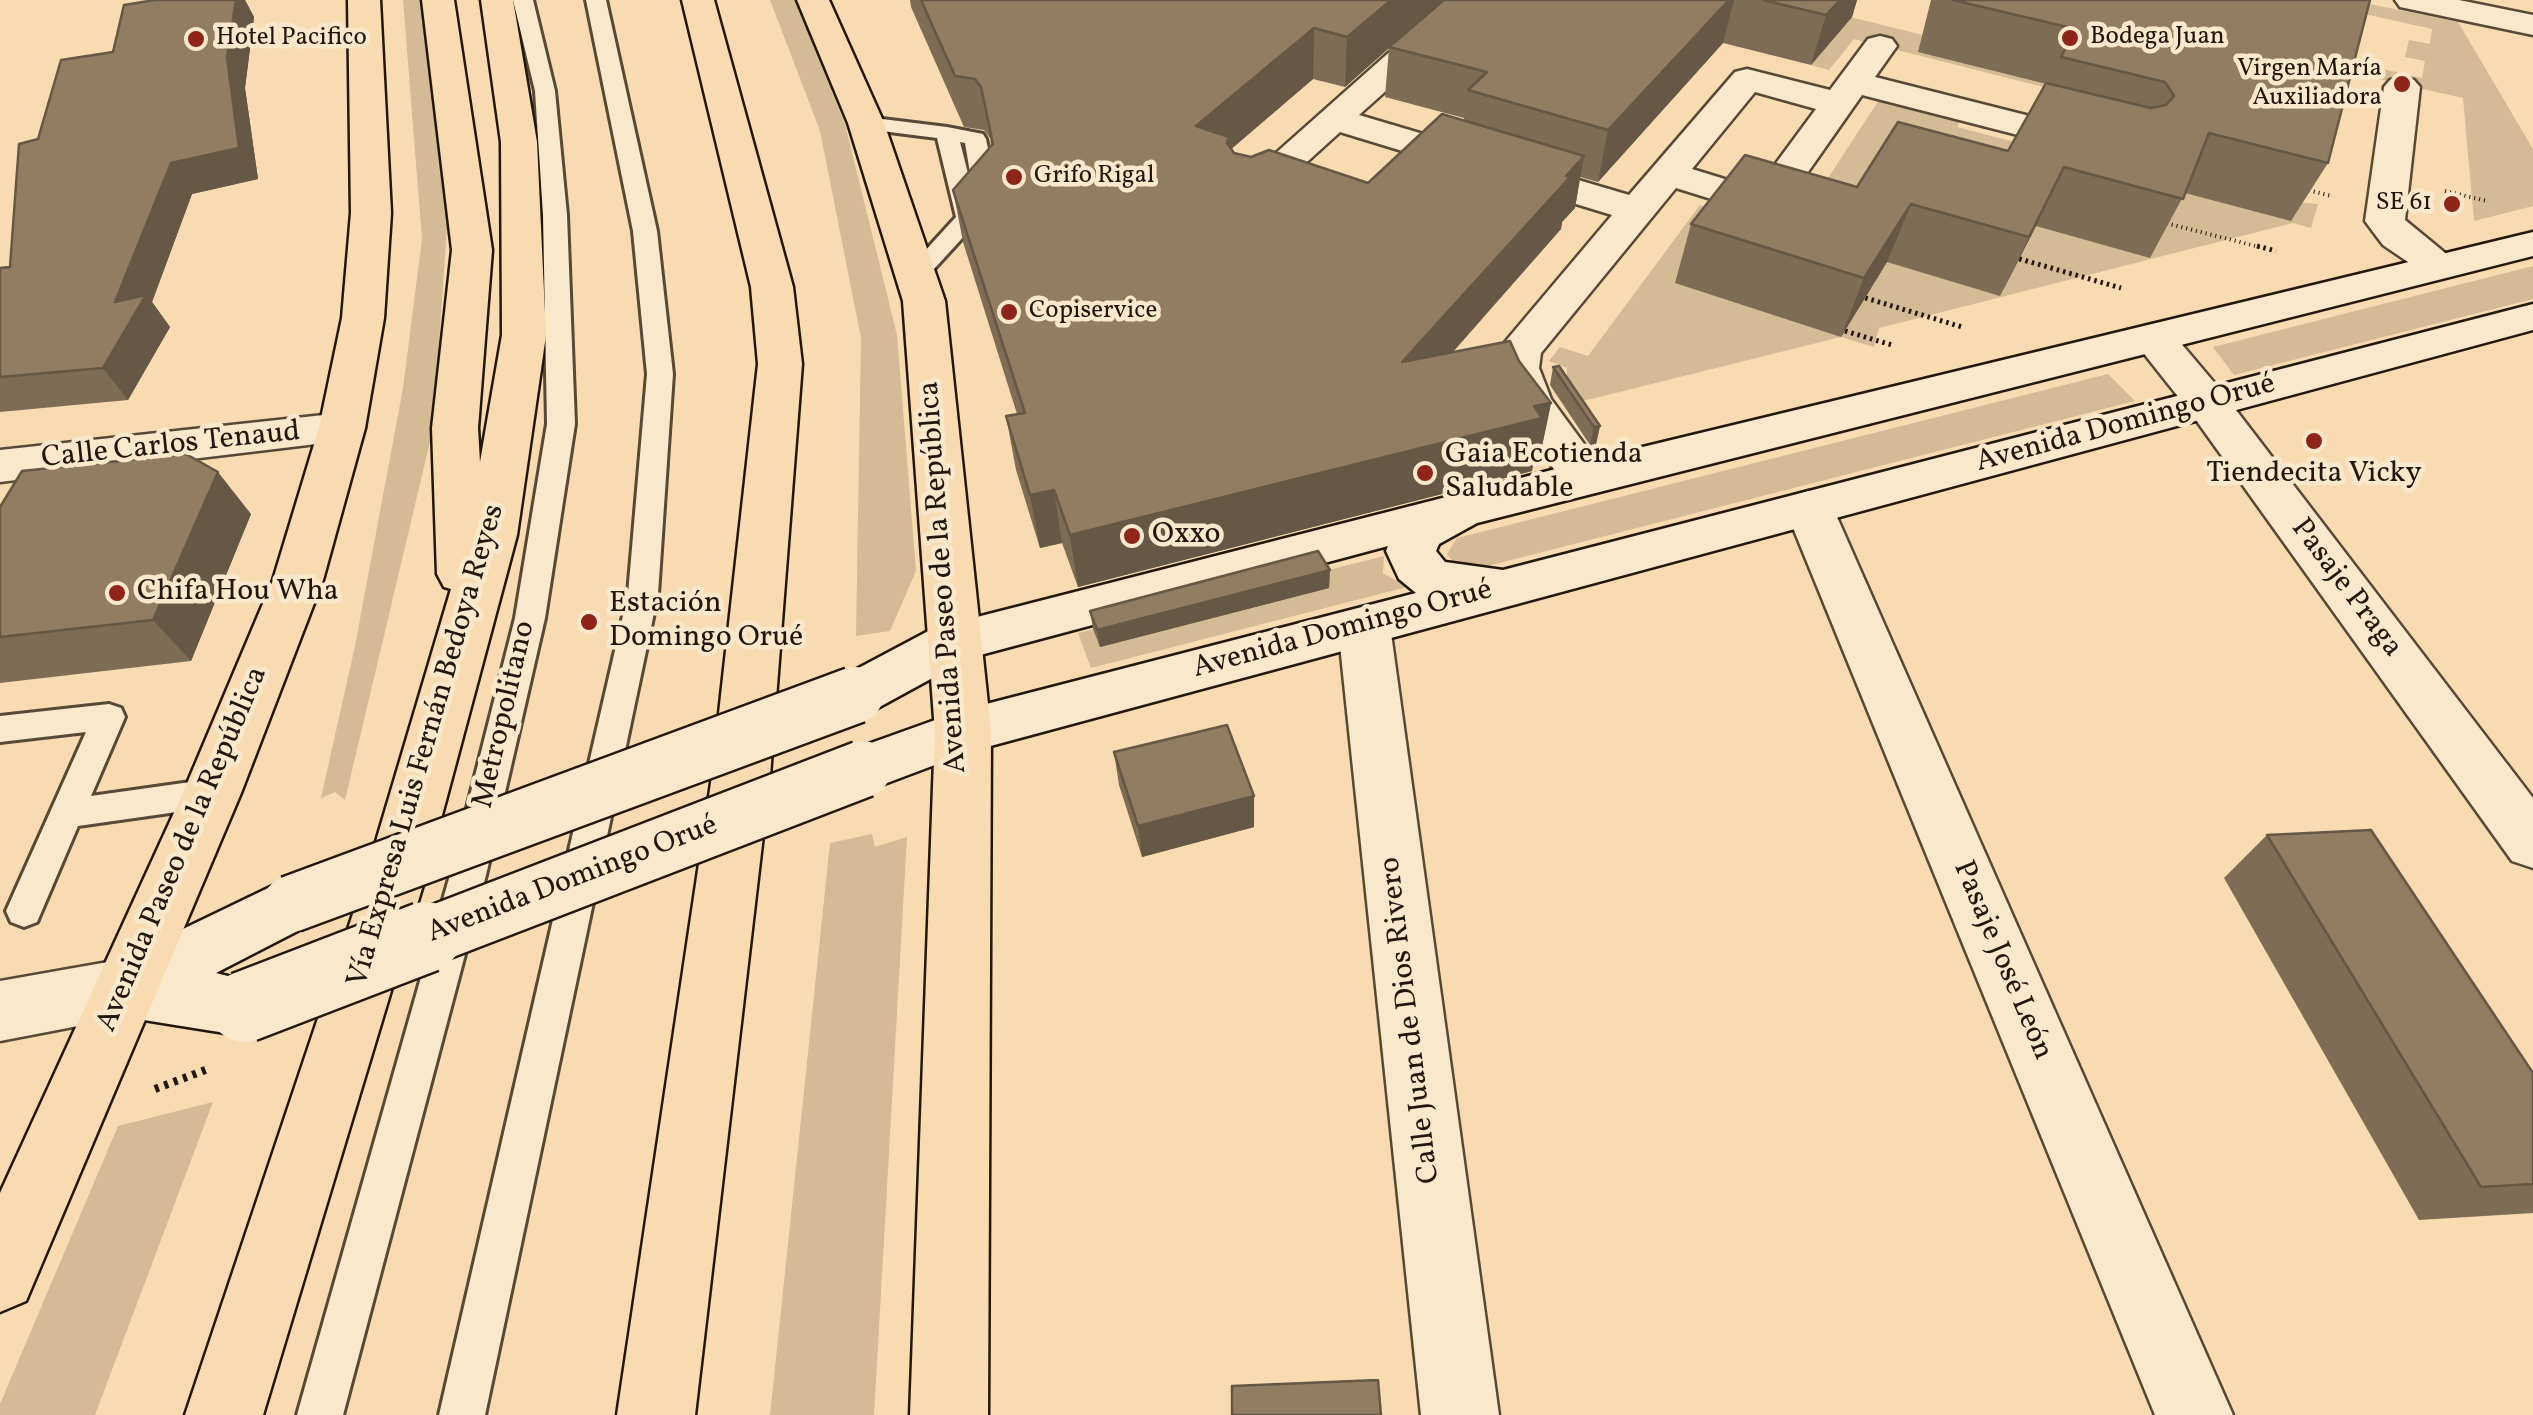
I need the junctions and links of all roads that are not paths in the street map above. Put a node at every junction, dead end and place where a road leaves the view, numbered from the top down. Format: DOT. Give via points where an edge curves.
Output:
graph roads {
  1 [pos="364,0"];
  2 [pos="438,0"];
  3 [pos="497,0"];
  4 [pos="523,0"];
  5 [pos="596,0"];
  6 [pos="698,0"];
  7 [pos="812,0"];
  8 [pos="2412,0"];
  9 [pos="2519,0"];
  10 [pos="1452,15"];
  11 [pos="2533,22"];
  12 [pos="1880,46"];
  13 [pos="2402,87"];
  14 [pos="1844,92"];
  15 [pos="1334,119"];
  16 [pos="866,123"];
  17 [pos="2122,151"];
  18 [pos="1669,174"];
  19 [pos="1250,193"];
  20 [pos="1637,210"];
  21 [pos="2533,244"];
  22 [pos="2441,266"];
  23 [pos="914,275"];
  24 [pos="2533,317"];
  25 [pos="2152,337"];
  26 [pos="2207,403"];
  27 [pos="342,428"];
  28 [pos="0,466"];
  29 [pos="1586,478"];
  30 [pos="1475,506"];
  31 [pos="1809,508"];
  32 [pos="1509,587"];
  33 [pos="1364,626"];
  34 [pos="464,634"];
  35 [pos="952,642"];
  36 [pos="0,729"];
  37 [pos="963,732"];
  38 [pos="212,793"];
  39 [pos="66,814"];
  40 [pos="2533,843"];
  41 [pos="24,911"];
  42 [pos="125,988"];
  43 [pos="0,1011"];
  44 [pos="0,1275"];
  45 [pos="224,1415"];
  46 [pos="320,1415"];
  47 [pos="462,1415"];
  48 [pos="656,1415"];
  49 [pos="950,1415"];
  50 [pos="1460,1415"];
  51 [pos="2194,1415"];
  1 -- 27 [label="main road, Avenida Paseo de la República" via="371,213 363,318"];
  2 -- 34 [label="main road" via="472,250 456,428"];
  3 -- 34 [label="main road, Vía Expresa Luis Fernán Bedoya Reyes" via="518,142 524,335 492,535"];
  4 -- 46 [label="lane, Metropolitano" via="545,90 562,424 530,618 468,876"];
  5 -- 47 [label="lane" via="645,231 660,374 644,594"];
  6 -- 48 [label="main road" via="772,287 780,364 741,776"];
  7 -- 16 [label="main road, Avenida Paseo de la República"];
  8 -- 11 [label="street"];
  9 -- 11 [label="street"];
  10 -- 15 [label="street"];
  12 -- 14 [label="street"];
  13 -- 22 [label="street" via="2385,221"];
  14 -- 17 [label="street"];
  14 -- 18 [label="street" via="1747,78"];
  14 -- 18 [label="street" via="1766,204"];
  15 -- 19 [label="street"];
  15 -- 20 [label="street"];
  16 -- 23 [label="main road, Avenida Paseo de la República"];
  16 -- 23 [label="lane" via="947,132 968,218"];
  18 -- 20 [label="street"];
  20 -- 29 [label="street" via="1520,351 1517,368 1530,402"];
  21 -- 22 [label="street"];
  22 -- 25 [label="street"];
  23 -- 35 [label="main road, Avenida Paseo de la República" via="924,301"];
  24 -- 26 [label="street, Avenida Domingo Orué"];
  25 -- 26 [label="street, Pasaje Praga"];
  25 -- 29 [label="street"];
  26 -- 31 [label="street, Avenida Domingo Orué"];
  26 -- 40 [label="street, Pasaje Praga"];
  27 -- 28 [label="street, Calle Carlos Tenaud"];
  27 -- 38 [label="main road, Avenida Paseo de la República" via="298,580"];
  29 -- 30 [label="street"];
  30 -- 32 [label="street" via="1418,534 1411,550 1417,566 1431,579"];
  30 -- 35 [label="street"];
  31 -- 32 [label="street, Avenida Domingo Orué"];
  31 -- 51 [label="street, Pasaje José León"];
  32 -- 33 [label="street, Avenida Domingo Orué"];
  33 -- 37 [label="street, Avenida Domingo Orué"];
  33 -- 50 [label="street, Calle Juan de Dios Rivero"];
  34 -- 45 [label="main road, Vía Expresa Luis Fernán Bedoya Reyes" via="396,876"];
  35 -- 37 [label="main road, Avenida Paseo de la República"];
  35 -- 42 [label="street, bridge" via="855,695 292,904"];
  36 -- 39 [label="lane" via="109,717"];
  37 -- 42 [label="street, Avenida Domingo Orué, bridge" via="244,1007"];
  37 -- 49 [label="main road, Avenida Paseo de la República"];
  38 -- 39 [label="lane"];
  38 -- 42 [label="main road, Avenida Paseo de la República"];
  39 -- 41 [label="lane"];
  42 -- 43 [label="street"];
  42 -- 44 [label="main road, Avenida Paseo de la República"];
}
